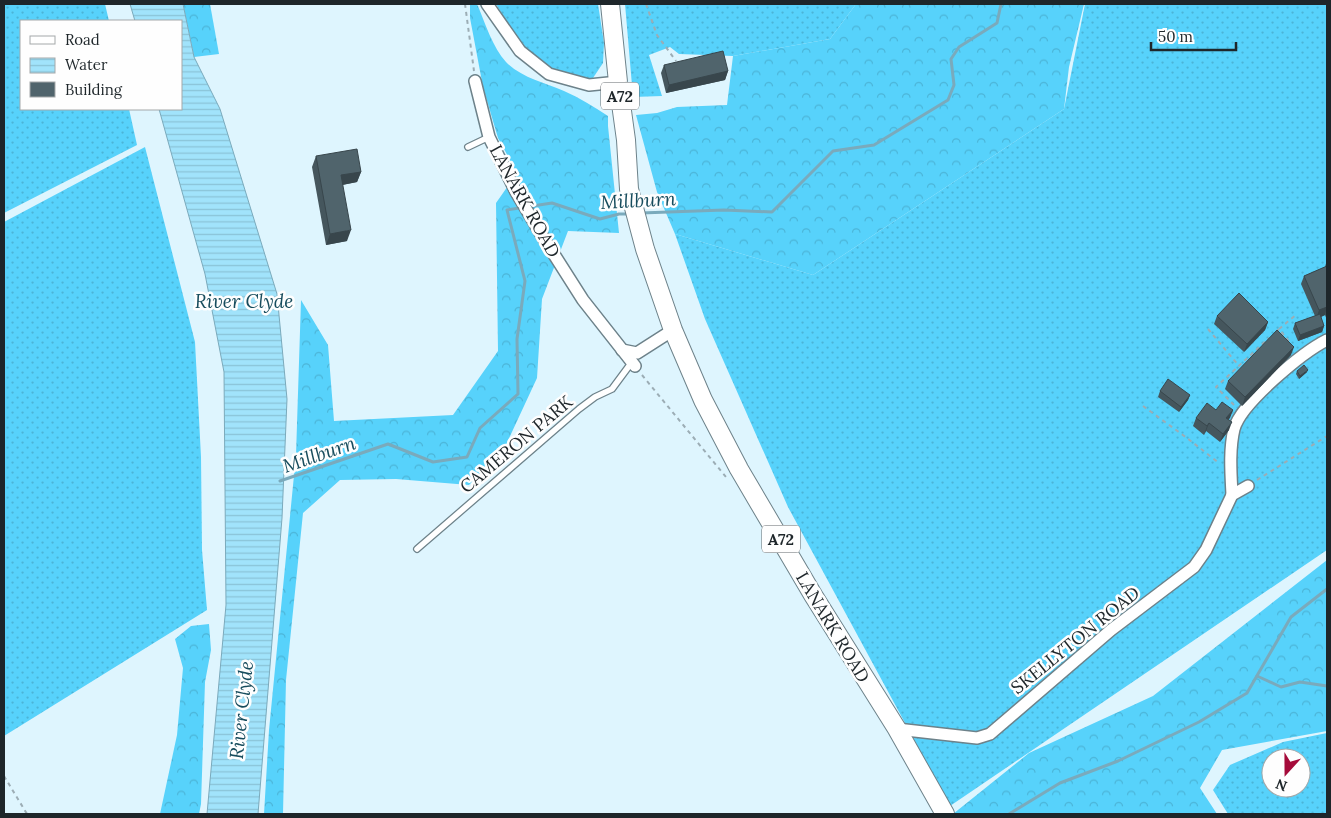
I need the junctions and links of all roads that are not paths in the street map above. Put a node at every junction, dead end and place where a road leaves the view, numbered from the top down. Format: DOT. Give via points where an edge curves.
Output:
graph roads {
  1 [pos="487,4"];
  2 [pos="610,4"];
  3 [pos="475,81"];
  4 [pos="618,82"];
  5 [pos="489,137"];
  6 [pos="468,148"];
  7 [pos="673,330"];
  8 [pos="1327,340"];
  9 [pos="622,350"];
  10 [pos="633,364"];
  11 [pos="1248,486"];
  12 [pos="1232,495"];
  13 [pos="417,549"];
  14 [pos="896,729"];
  15 [pos="945,814"];
  1 -- 4 [label="street" via="520,51 549,74 589,85"];
  2 -- 4 [label="main road, LANARK ROAD / A72"];
  3 -- 5 [label="street, LANARK ROAD"];
  4 -- 7 [label="main road, LANARK ROAD / A72" via="629,189 644,249"];
  5 -- 6 [label="lane"];
  5 -- 9 [label="street, LANARK ROAD" via="541,234 583,300"];
  7 -- 9 [label="street" via="637,353"];
  7 -- 14 [label="main road, LANARK ROAD / A72" via="703,400 739,469"];
  8 -- 12 [label="street, SKELLYTON ROAD" via="1301,356 1243,414 1234,429"];
  9 -- 10 [label="street, LANARK ROAD"];
  10 -- 13 [label="lane, CAMERON PARK" via="612,389 579,409"];
  11 -- 12 [label="street"];
  12 -- 14 [label="street, SKELLYTON ROAD" via="1206,550 1194,567 1112,630 990,734 977,738"];
  14 -- 15 [label="main road, LANARK ROAD / A72"];
}
